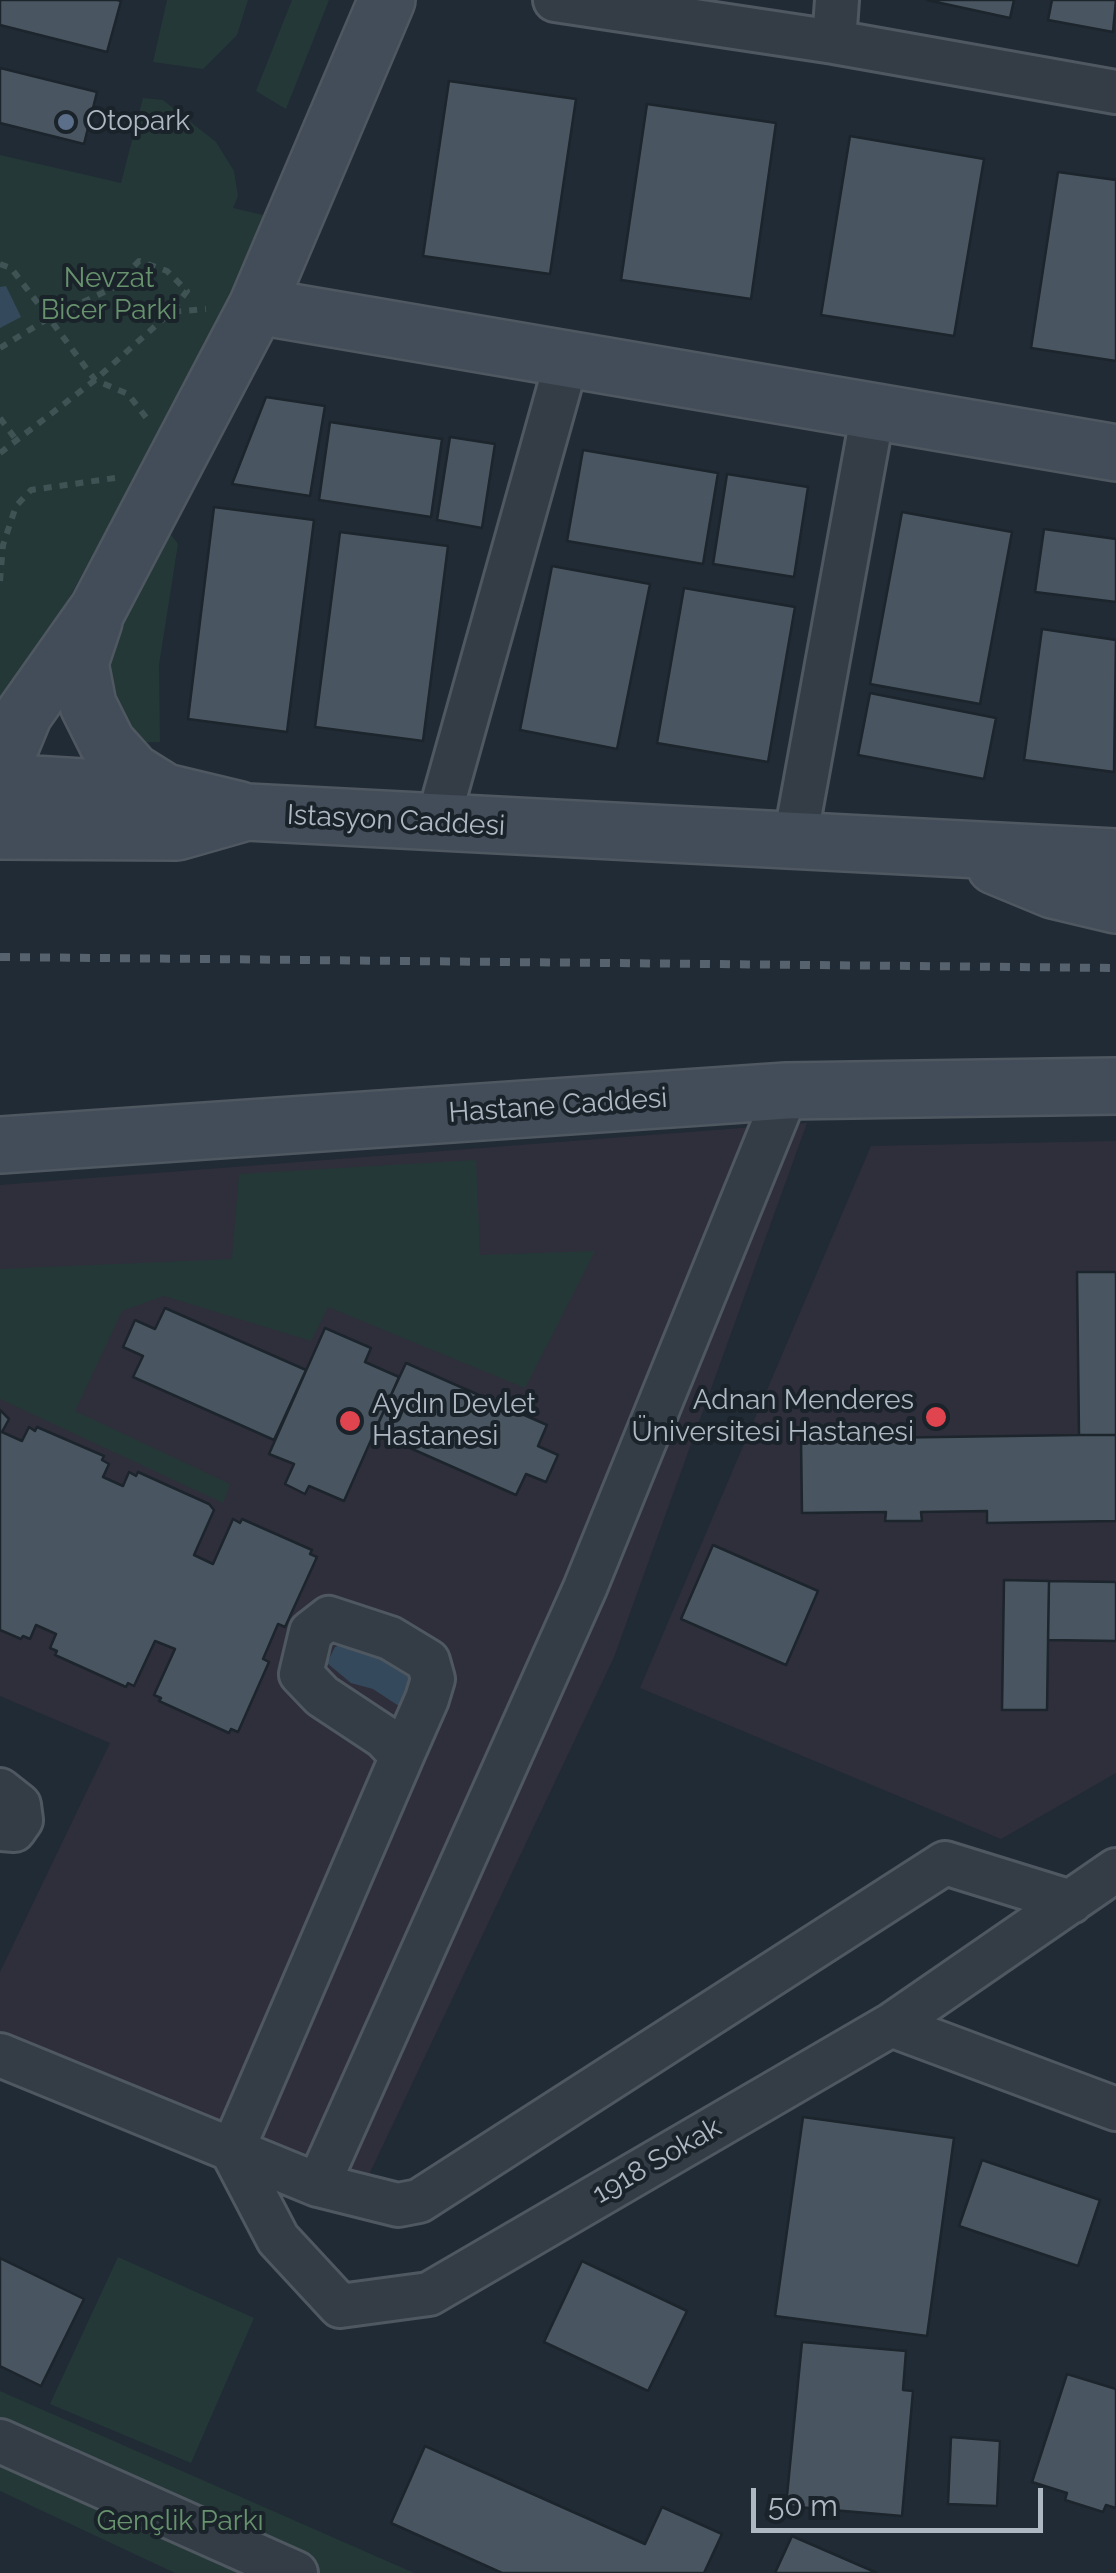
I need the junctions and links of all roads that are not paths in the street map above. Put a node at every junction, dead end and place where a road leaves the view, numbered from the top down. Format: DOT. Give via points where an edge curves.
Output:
graph roads {
  1 [pos="387,0"];
  2 [pos="554,0"];
  3 [pos="836,21"];
  4 [pos="1116,92"];
  5 [pos="257,306"];
  6 [pos="567,360"];
  7 [pos="873,412"];
  8 [pos="1116,453"];
  9 [pos="98,608"];
  10 [pos="80,663"];
  11 [pos="164,792"];
  12 [pos="7,807"];
  13 [pos="247,812"];
  14 [pos="1116,820"];
  15 [pos="437,824"];
  16 [pos="795,840"];
  17 [pos="955,850"];
  18 [pos="1116,857"];
  19 [pos="1116,905"];
  20 [pos="1116,1086"];
  21 [pos="787,1091"];
  22 [pos="0,1145"];
  23 [pos="402,1756"];
  24 [pos="0,1790"];
  25 [pos="0,1829"];
  26 [pos="1116,1870"];
  27 [pos="1072,1902"];
  28 [pos="891,2026"];
  29 [pos="0,2054"];
  30 [pos="1116,2109"];
  31 [pos="232,2152"];
  32 [pos="318,2185"];
  33 [pos="0,2441"];
  34 [pos="296,2573"];
  1 -- 5 [label="street"];
  2 -- 3 [label="street"];
  3 -- 4 [label="street"];
  5 -- 6 [label="street"];
  5 -- 9 [label="street"];
  6 -- 7 [label="street"];
  6 -- 15 [label="street"];
  7 -- 8 [label="street"];
  7 -- 16 [label="street"];
  9 -- 10 [label="street"];
  9 -- 12 [label="street" via="24,714"];
  10 -- 11 [label="street" via="88,705 107,743"];
  10 -- 12 [label="street"];
  11 -- 12 [label="street"];
  11 -- 13 [label="street"];
  12 -- 13 [label="street, Istasyon Caddesi" via="177,832"];
  13 -- 15 [label="street, Istasyon Caddesi"];
  14 -- 17 [label="street" via="1054,820"];
  15 -- 16 [label="street, Istasyon Caddesi"];
  16 -- 17 [label="street, Istasyon Caddesi"];
  17 -- 18 [label="street, Istasyon Caddesi"];
  17 -- 19 [label="street" via="1053,890"];
  20 -- 21 [label="street, Hastane Caddesi"];
  21 -- 22 [label="street, Hastane Caddesi"];
  21 -- 32 [label="street" via="585,1588"];
  23 -- 31 [label="street"];
  24 -- 25 [label="street" via="19,1805 20,1820 14,1830"];
  26 -- 27 [label="street, 1918 Sokak"];
  27 -- 28 [label="street, 1918 Sokak"];
  27 -- 32 [label="street" via="946,1863 419,2201 398,2206"];
  28 -- 30 [label="street"];
  28 -- 31 [label="street, 1918 Sokak" via="429,2294 340,2306 278,2240"];
  29 -- 31 [label="street"];
  31 -- 32 [label="street"];
  33 -- 34 [label="street"];
}
